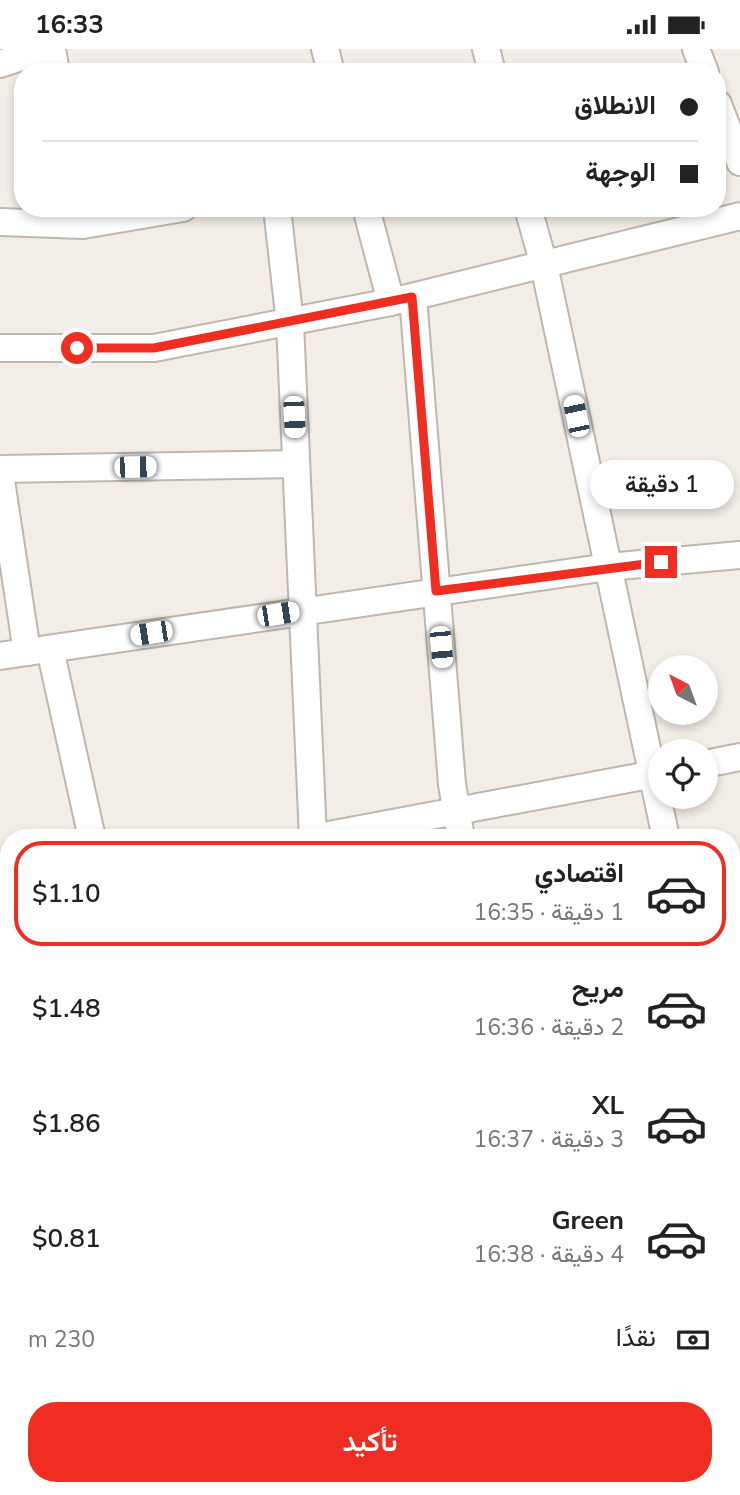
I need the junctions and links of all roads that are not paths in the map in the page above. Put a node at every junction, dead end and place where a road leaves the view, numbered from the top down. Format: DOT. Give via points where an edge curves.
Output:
graph roads {
  1 [pos="46,49"];
  2 [pos="0,64"];
  3 [pos="726,125"];
  4 [pos="740,162"];
  5 [pos="740,216"];
  6 [pos="81,217"];
  7 [pos="278,217"];
  8 [pos="370,217"];
  9 [pos="531,217"];
  10 [pos="0,222"];
  11 [pos="544,265"];
  12 [pos="402,300"];
  13 [pos="290,323"];
  14 [pos="0,348"];
  15 [pos="296,464"];
  16 [pos="0,471"];
  17 [pos="740,555"];
  18 [pos="608,567"];
  19 [pos="436,591"];
  20 [pos="303,610"];
  21 [pos="39,650"];
  22 [pos="0,656"];
  23 [pos="648,739"];
  24 [pos="740,757"];
  25 [pos="718,761"];
  26 [pos="648,775"];
  27 [pos="662,809"];
  28 [pos="457,811"];
  29 [pos="89,829"];
  30 [pos="313,829"];
  31 [pos="361,829"];
  32 [pos="460,829"];
  33 [pos="665,829"];
  1 -- 2 [label="street"];
  3 -- 4 [label="street"];
  5 -- 11 [label="street"];
  6 -- 10 [label="street"];
  7 -- 13 [label="street"];
  8 -- 12 [label="street"];
  9 -- 11 [label="street"];
  11 -- 12 [label="street"];
  11 -- 18 [label="street"];
  12 -- 13 [label="street"];
  12 -- 19 [label="street"];
  13 -- 14 [label="street" via="154,348"];
  13 -- 15 [label="street"];
  15 -- 16 [label="street"];
  15 -- 20 [label="street"];
  16 -- 21 [label="street"];
  17 -- 18 [label="street"];
  18 -- 19 [label="street"];
  18 -- 23 [label="street"];
  19 -- 20 [label="street"];
  19 -- 28 [label="street"];
  20 -- 21 [label="street"];
  20 -- 30 [label="street"];
  21 -- 22 [label="street"];
  21 -- 29 [label="street"];
  24 -- 25 [label="street"];
  26 -- 28 [label="street"];
  27 -- 33 [label="street"];
  28 -- 31 [label="street"];
  28 -- 32 [label="street"];
}
